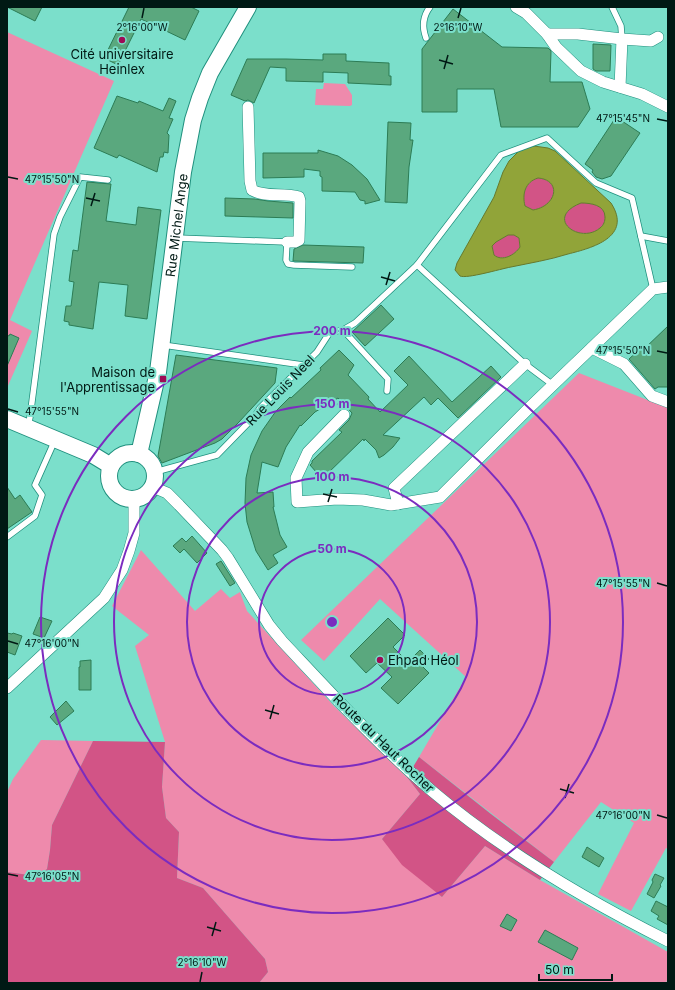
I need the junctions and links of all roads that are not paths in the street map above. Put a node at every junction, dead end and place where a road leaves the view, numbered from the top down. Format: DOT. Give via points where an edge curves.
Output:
graph roads {
  1 [pos="248,7"];
  2 [pos="430,7"];
  3 [pos="516,7"];
  4 [pos="612,7"];
  5 [pos="547,34"];
  6 [pos="658,37"];
  7 [pos="426,38"];
  8 [pos="622,39"];
  9 [pos="620,87"];
  10 [pos="248,107"];
  11 [pos="668,107"];
  12 [pos="108,180"];
  13 [pos="641,236"];
  14 [pos="176,238"];
  15 [pos="668,241"];
  16 [pos="287,242"];
  17 [pos="417,265"];
  18 [pos="352,267"];
  19 [pos="668,287"];
  20 [pos="653,290"];
  21 [pos="343,330"];
  22 [pos="162,345"];
  23 [pos="592,348"];
  24 [pos="525,364"];
  25 [pos="303,366"];
  26 [pos="553,385"];
  27 [pos="387,391"];
  28 [pos="668,402"];
  29 [pos="344,415"];
  30 [pos="7,419"];
  31 [pos="27,428"];
  32 [pos="55,439"];
  33 [pos="139,454"];
  34 [pos="111,466"];
  35 [pos="154,479"];
  36 [pos="134,500"];
  37 [pos="398,504"];
  38 [pos="7,537"];
  39 [pos="7,688"];
  40 [pos="668,941"];
  1 -- 14 [label="street, Rue Michel Ange" via="210,73 193,120 183,172"];
  2 -- 7 [label="lane" via="423,22"];
  3 -- 5 [label="street" via="526,13"];
  4 -- 8 [label="lane" via="621,26"];
  5 -- 8 [label="street" via="578,34"];
  5 -- 9 [label="street" via="556,47 581,71"];
  6 -- 8 [label="street" via="651,41"];
  8 -- 9 [label="street"];
  9 -- 11 [label="street"];
  10 -- 16 [label="street" via="252,190 299,197 299,240"];
  12 -- 31 [label="lane" via="80,177 60,216 54,234"];
  13 -- 15 [label="lane"];
  13 -- 17 [label="lane, Rue Louis Neel" via="632,198 596,182 547,138 501,155"];
  13 -- 20 [label="lane"];
  14 -- 16 [label="lane"];
  14 -- 22 [label="street, Rue Michel Ange"];
  16 -- 18 [label="lane" via="288,264"];
  17 -- 21 [label="lane, Rue Louis Neel" via="355,323"];
  17 -- 24 [label="lane"];
  19 -- 20 [label="street"];
  20 -- 23 [label="street"];
  21 -- 25 [label="lane, Rue Louis Neel" via="330,332 317,352"];
  21 -- 27 [label="lane" via="388,379"];
  22 -- 25 [label="lane"];
  22 -- 33 [label="street, Rue Michel Ange"];
  23 -- 26 [label="street"];
  23 -- 28 [label="street" via="624,364 652,396"];
  24 -- 26 [label="lane"];
  24 -- 37 [label="street" via="394,488"];
  25 -- 35 [label="lane, Rue Louis Neel" via="217,455"];
  26 -- 37 [label="street" via="440,498"];
  29 -- 37 [label="street" via="308,452 296,478 297,502 337,499"];
  30 -- 31 [label="street"];
  31 -- 32 [label="street"];
  32 -- 34 [label="street" via="93,455"];
  32 -- 38 [label="lane" via="35,485 42,495 34,516"];
  33 -- 34 [label="street" via="127,453 120,456"];
  33 -- 35 [label="street" via="149,461"];
  34 -- 36 [label="street" via="108,477 115,493"];
  35 -- 36 [label="street" via="144,496"];
  35 -- 40 [label="street, Route du Haut Rocher" via="222,550 269,625 282,641 393,756 466,818 523,859 628,921"];
  36 -- 39 [label="street" via="134,534 122,570 104,598"];
}
